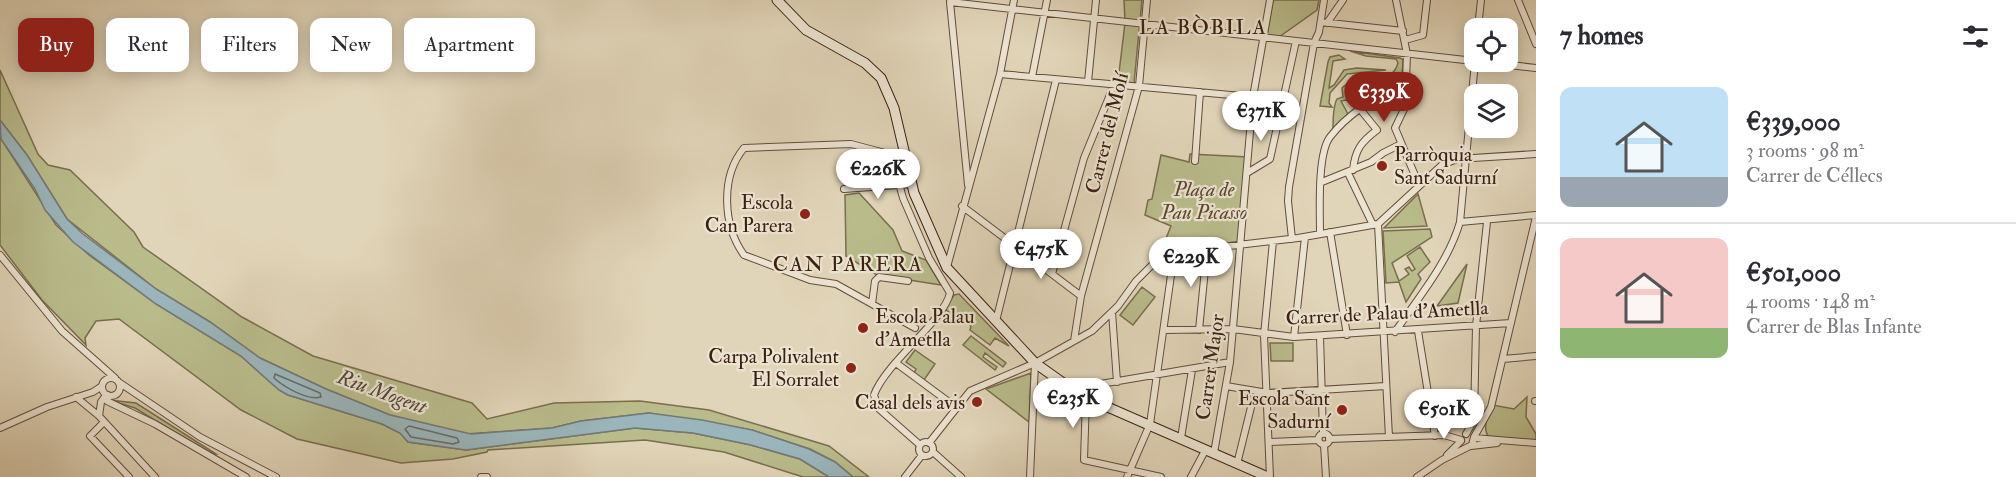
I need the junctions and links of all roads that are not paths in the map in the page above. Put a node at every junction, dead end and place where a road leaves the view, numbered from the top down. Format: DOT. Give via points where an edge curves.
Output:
graph roads {
  1 [pos="777,0"];
  2 [pos="1014,0"];
  3 [pos="1047,0"];
  4 [pos="1096,0"];
  5 [pos="1147,0"];
  6 [pos="1270,0"];
  7 [pos="1324,0"];
  8 [pos="1343,0"];
  9 [pos="1396,0"];
  10 [pos="1427,0"];
  11 [pos="1480,0"];
  12 [pos="1518,0"];
  13 [pos="1012,11"];
  14 [pos="1044,14"];
  15 [pos="1479,18"];
  16 [pos="1095,19"];
  17 [pos="1324,22"];
  18 [pos="1145,24"];
  19 [pos="1403,31"];
  20 [pos="1263,37"];
  21 [pos="1406,40"];
  22 [pos="1296,41"];
  23 [pos="1314,43"];
  24 [pos="1536,44"];
  25 [pos="1407,54"];
  26 [pos="1464,61"];
  27 [pos="1518,66"];
  28 [pos="1536,68"];
  29 [pos="1473,72"];
  30 [pos="1000,74"];
  31 [pos="1032,77"];
  32 [pos="1056,80"];
  33 [pos="1405,81"];
  34 [pos="1088,82"];
  35 [pos="1114,85"];
  36 [pos="1139,86"];
  37 [pos="1200,92"];
  38 [pos="1253,97"];
  39 [pos="1360,109"];
  40 [pos="1401,144"];
  41 [pos="1536,154"];
  42 [pos="1465,158"];
  43 [pos="1195,161"];
  44 [pos="1351,171"];
  45 [pos="1247,173"];
  46 [pos="1322,182"];
  47 [pos="912,184"];
  48 [pos="968,185"];
  49 [pos="1419,185"];
  50 [pos="900,186"];
  51 [pos="844,189"];
  52 [pos="962,206"];
  53 [pos="1536,216"];
  54 [pos="1460,222"];
  55 [pos="1487,222"];
  56 [pos="1376,225"];
  57 [pos="1330,232"];
  58 [pos="1320,234"];
  59 [pos="1305,237"];
  60 [pos="1292,238"];
  61 [pos="1273,241"];
  62 [pos="1241,245"];
  63 [pos="1014,246"];
  64 [pos="1207,249"];
  65 [pos="1174,254"];
  66 [pos="0,255"];
  67 [pos="947,268"];
  68 [pos="1052,274"];
  69 [pos="908,281"];
  70 [pos="1081,296"];
  71 [pos="872,304"];
  72 [pos="1112,312"];
  73 [pos="996,321"];
  74 [pos="1511,323"];
  75 [pos="1476,326"];
  76 [pos="1233,329"];
  77 [pos="919,330"];
  78 [pos="1164,330"];
  79 [pos="1199,330"];
  80 [pos="1418,330"];
  81 [pos="1395,332"];
  82 [pos="1383,333"];
  83 [pos="1264,335"];
  84 [pos="1347,335"];
  85 [pos="1320,336"];
  86 [pos="1294,338"];
  87 [pos="1074,341"];
  88 [pos="1536,356"];
  89 [pos="1503,359"];
  90 [pos="1230,362"];
  91 [pos="896,363"];
  92 [pos="1035,363"];
  93 [pos="99,364"];
  94 [pos="1192,370"];
  95 [pos="1157,376"];
  96 [pos="117,381"];
  97 [pos="1117,382"];
  98 [pos="1226,386"];
  99 [pos="1386,386"];
  100 [pos="1070,389"];
  101 [pos="107,390"];
  102 [pos="1255,391"];
  103 [pos="1322,391"];
  104 [pos="130,393"];
  105 [pos="1268,393"];
  106 [pos="80,396"];
  107 [pos="1086,398"];
  108 [pos="957,408"];
  109 [pos="99,416"];
  110 [pos="104,422"];
  111 [pos="1482,423"];
  112 [pos="1150,424"];
  113 [pos="0,430"];
  114 [pos="1466,434"];
  115 [pos="1444,435"];
  116 [pos="1435,436"];
  117 [pos="1320,437"];
  118 [pos="1389,437"];
  119 [pos="1474,437"];
  120 [pos="1181,438"];
  121 [pos="1329,439"];
  122 [pos="1487,439"];
  123 [pos="1461,440"];
  124 [pos="1269,442"];
  125 [pos="1503,442"];
  126 [pos="929,443"];
  127 [pos="1536,443"];
  128 [pos="921,445"];
  129 [pos="1324,445"];
  130 [pos="1470,446"];
  131 [pos="1451,450"];
  132 [pos="1210,451"];
  133 [pos="933,452"];
  134 [pos="230,454"];
  135 [pos="922,455"];
  136 [pos="1442,460"];
  137 [pos="225,463"];
  138 [pos="1237,464"];
  139 [pos="1129,469"];
  140 [pos="129,477"];
  141 [pos="155,477"];
  142 [pos="246,477"];
  143 [pos="276,477"];
  144 [pos="481,477"];
  145 [pos="488,477"];
  146 [pos="905,477"];
  147 [pos="961,477"];
  148 [pos="1030,477"];
  149 [pos="1127,477"];
  150 [pos="1161,477"];
  151 [pos="1191,477"];
  152 [pos="1269,477"];
  153 [pos="1326,477"];
  154 [pos="1418,477"];
  1 -- 47 [label="street" via="806,30 865,63 885,84"];
  2 -- 13 [label="street"];
  3 -- 14 [label="street"];
  4 -- 16 [label="street"];
  5 -- 18 [label="street, Carrer del Molí"];
  6 -- 20 [label="street, Carrer Major"];
  7 -- 17 [label="street"];
  8 -- 17 [label="street"];
  9 -- 19 [label="street"];
  10 -- 21 [label="street" via="1423,35"];
  11 -- 15 [label="street"];
  12 -- 24 [label="street"];
  13 -- 14 [label="street"];
  13 -- 30 [label="street"];
  13 -- 48 [label="street" via="950,2"];
  14 -- 16 [label="street"];
  14 -- 31 [label="street"];
  16 -- 18 [label="street"];
  16 -- 34 [label="street"];
  17 -- 19 [label="street"];
  17 -- 23 [label="street"];
  18 -- 20 [label="street"];
  18 -- 36 [label="street, Carrer del Molí"];
  19 -- 21 [label="street"];
  20 -- 22 [label="street"];
  20 -- 38 [label="street, Carrer Major"];
  21 -- 25 [label="street"];
  22 -- 23 [label="street"];
  22 -- 45 [label="street" via="1270,159"];
  23 -- 25 [label="street"];
  23 -- 60 [label="street" via="1289,187"];
  25 -- 26 [label="street"];
  25 -- 33 [label="street"];
  27 -- 28 [label="street"];
  29 -- 42 [label="street"];
  30 -- 31 [label="street"];
  30 -- 48 [label="street"];
  31 -- 32 [label="street"];
  32 -- 34 [label="street"];
  32 -- 63 [label="street"];
  33 -- 39 [label="street"];
  33 -- 40 [label="street" via="1405,107 1395,128"];
  34 -- 35 [label="street"];
  35 -- 36 [label="street"];
  35 -- 68 [label="street" via="1084,159"];
  36 -- 37 [label="street"];
  36 -- 70 [label="street, Carrer del Molí"];
  37 -- 38 [label="street"];
  37 -- 43 [label="street"];
  38 -- 45 [label="street, Carrer Major"];
  39 -- 44 [label="street" via="1377,130 1355,152"];
  39 -- 46 [label="street" via="1330,137"];
  40 -- 44 [label="street"];
  40 -- 49 [label="street"];
  41 -- 42 [label="street"];
  42 -- 49 [label="street" via="1442,165"];
  42 -- 54 [label="street"];
  44 -- 46 [label="street"];
  44 -- 56 [label="street"];
  45 -- 62 [label="street, Carrer Major"];
  46 -- 58 [label="street"];
  47 -- 50 [label="street"];
  47 -- 67 [label="street"];
  48 -- 52 [label="street"];
  49 -- 56 [label="street"];
  50 -- 51 [label="street"];
  50 -- 71 [label="street" via="893,162 885,153 851,144 749,146 739,153 731,173 727,203 731,231 744,255 810,280 836,284"];
  50 -- 77 [label="street" via="929,258 950,292 931,321"];
  52 -- 63 [label="street"];
  52 -- 67 [label="street"];
  53 -- 55 [label="street"];
  53 -- 74 [label="street"];
  54 -- 55 [label="street"];
  54 -- 81 [label="street" via="1448,252"];
  55 -- 75 [label="street"];
  56 -- 57 [label="street"];
  56 -- 82 [label="street"];
  57 -- 58 [label="street"];
  57 -- 84 [label="street"];
  58 -- 59 [label="street"];
  59 -- 60 [label="street"];
  59 -- 86 [label="street"];
  60 -- 61 [label="street"];
  61 -- 62 [label="street"];
  61 -- 83 [label="street"];
  62 -- 64 [label="street"];
  62 -- 76 [label="street, Carrer Major"];
  63 -- 68 [label="street"];
  63 -- 73 [label="street"];
  64 -- 65 [label="street"];
  64 -- 79 [label="street"];
  65 -- 72 [label="street" via="1151,266"];
  65 -- 78 [label="street"];
  66 -- 93 [label="street" via="41,308"];
  67 -- 73 [label="street"];
  68 -- 70 [label="street"];
  69 -- 71 [label="street" via="879,277"];
  70 -- 87 [label="street, Carrer del Molí"];
  71 -- 77 [label="street"];
  72 -- 87 [label="street"];
  72 -- 97 [label="street"];
  73 -- 92 [label="street"];
  74 -- 75 [label="street, Carrer de Palau d'Ametlla"];
  74 -- 89 [label="street"];
  75 -- 80 [label="street, Carrer de Palau d'Ametlla"];
  75 -- 114 [label="street" via="1474,420"];
  76 -- 79 [label="street, Carrer de Palau d'Ametlla"];
  76 -- 83 [label="street, Carrer de Palau d'Ametlla"];
  76 -- 90 [label="street, Carrer Major"];
  77 -- 91 [label="street"];
  78 -- 79 [label="street, Carrer de Palau d'Ametlla"];
  78 -- 95 [label="street"];
  80 -- 81 [label="street, Carrer de Palau d'Ametlla"];
  80 -- 116 [label="street"];
  81 -- 82 [label="street, Carrer de Palau d'Ametlla"];
  82 -- 84 [label="street, Carrer de Palau d'Ametlla"];
  82 -- 99 [label="street"];
  83 -- 86 [label="street, Carrer de Palau d'Ametlla"];
  83 -- 105 [label="street"];
  84 -- 85 [label="street, Carrer de Palau d'Ametlla"];
  85 -- 86 [label="street, Carrer de Palau d'Ametlla"];
  85 -- 103 [label="street"];
  87 -- 92 [label="street"];
  88 -- 89 [label="street"];
  89 -- 111 [label="street" via="1491,407"];
  90 -- 94 [label="street"];
  90 -- 98 [label="street, Carrer Major"];
  91 -- 108 [label="street"];
  91 -- 128 [label="street" via="874,394 879,408"];
  92 -- 100 [label="street"];
  92 -- 108 [label="street" via="970,391"];
  92 -- 148 [label="street"];
  93 -- 96 [label="street"];
  93 -- 101 [label="street"];
  94 -- 95 [label="street"];
  94 -- 120 [label="street"];
  95 -- 97 [label="street"];
  95 -- 112 [label="street"];
  96 -- 101 [label="street"];
  96 -- 101 [label="street" via="120,389"];
  96 -- 104 [label="street"];
  97 -- 100 [label="street"];
  98 -- 102 [label="street"];
  98 -- 132 [label="street, Carrer Major"];
  99 -- 103 [label="street"];
  99 -- 118 [label="street"];
  100 -- 107 [label="street"];
  101 -- 104 [label="street"];
  101 -- 106 [label="street"];
  101 -- 109 [label="street"];
  101 -- 137 [label="street" via="107,401"];
  102 -- 105 [label="street"];
  102 -- 138 [label="street"];
  103 -- 105 [label="street"];
  103 -- 117 [label="street"];
  104 -- 134 [label="street"];
  105 -- 124 [label="street"];
  106 -- 109 [label="street"];
  106 -- 113 [label="street"];
  107 -- 112 [label="street"];
  107 -- 139 [label="street" via="1084,460"];
  108 -- 126 [label="street"];
  109 -- 110 [label="street"];
  110 -- 140 [label="street" via="90,436"];
  110 -- 141 [label="street"];
  111 -- 119 [label="street"];
  111 -- 122 [label="street" via="1482,434"];
  112 -- 120 [label="street"];
  112 -- 139 [label="street"];
  114 -- 119 [label="street"];
  114 -- 123 [label="street"];
  115 -- 116 [label="street"];
  115 -- 123 [label="street"];
  115 -- 131 [label="street"];
  116 -- 118 [label="street"];
  117 -- 121 [label="street"];
  117 -- 124 [label="street"];
  117 -- 129 [label="street"];
  118 -- 121 [label="street"];
  119 -- 122 [label="street"];
  119 -- 130 [label="street"];
  120 -- 132 [label="street"];
  121 -- 129 [label="street"];
  122 -- 125 [label="street"];
  123 -- 130 [label="street" via="1464,446"];
  123 -- 131 [label="street"];
  124 -- 152 [label="street"];
  125 -- 127 [label="street"];
  125 -- 130 [label="street"];
  126 -- 128 [label="street"];
  126 -- 133 [label="street"];
  128 -- 135 [label="street"];
  129 -- 153 [label="street"];
  130 -- 136 [label="street"];
  131 -- 136 [label="street"];
  132 -- 138 [label="street"];
  132 -- 151 [label="street, Carrer Major"];
  133 -- 135 [label="street"];
  133 -- 147 [label="street"];
  134 -- 137 [label="street"];
  134 -- 143 [label="street"];
  135 -- 146 [label="street"];
  136 -- 154 [label="street"];
  137 -- 142 [label="street"];
  138 -- 152 [label="street"];
  139 -- 149 [label="street"];
  139 -- 150 [label="street"];
  144 -- 145 [label="street"];
}
